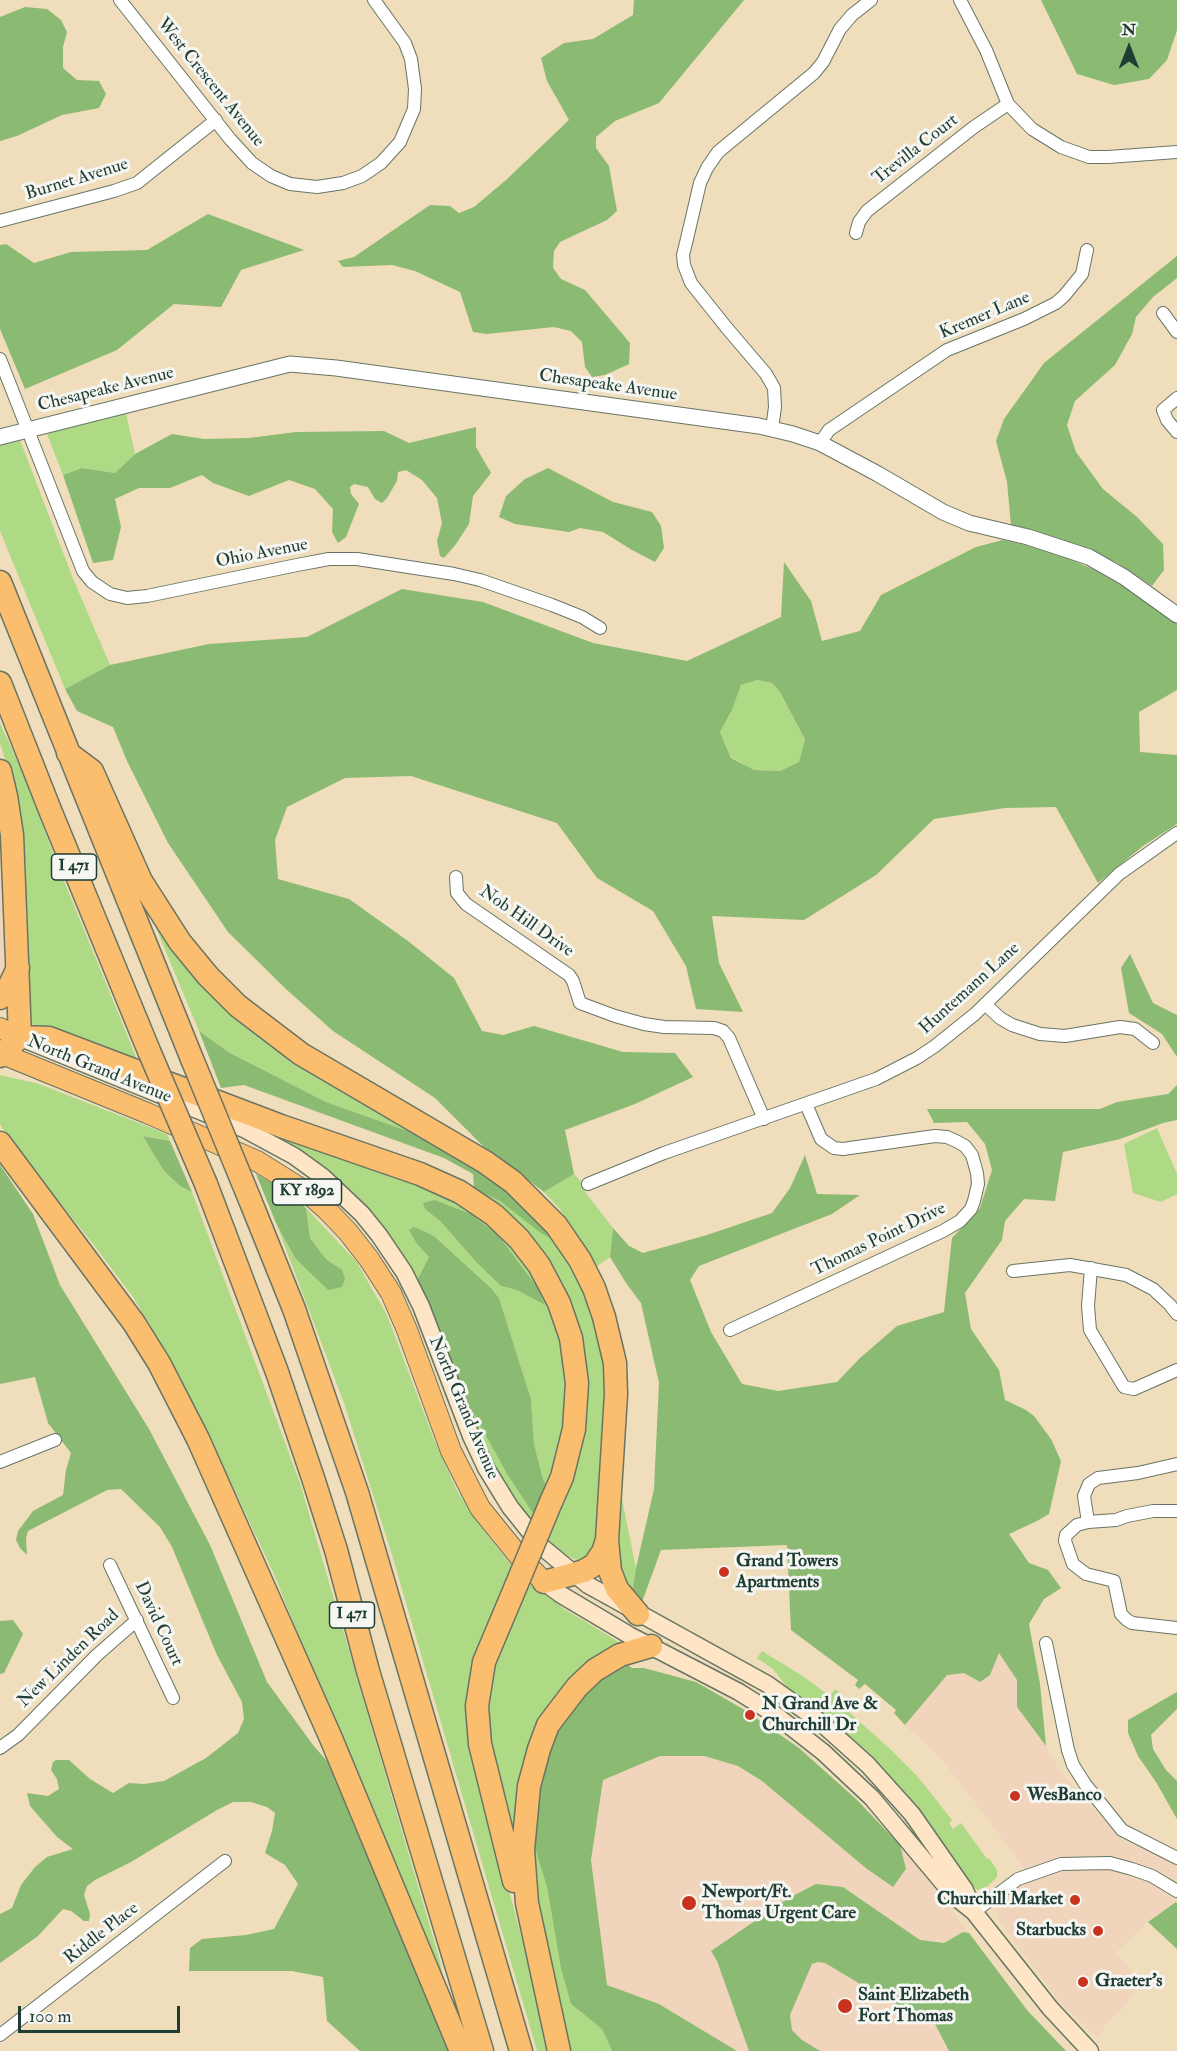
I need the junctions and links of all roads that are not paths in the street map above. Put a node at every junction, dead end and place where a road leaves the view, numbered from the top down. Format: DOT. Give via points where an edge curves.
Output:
graph roads {
  1 [pos="120,0"];
  2 [pos="374,0"];
  3 [pos="871,0"];
  4 [pos="960,0"];
  5 [pos="1008,104"];
  6 [pos="216,120"];
  7 [pos="1177,152"];
  8 [pos="0,221"];
  9 [pos="856,233"];
  10 [pos="1087,250"];
  11 [pos="1162,313"];
  12 [pos="1177,332"];
  13 [pos="0,359"];
  14 [pos="1177,398"];
  15 [pos="772,429"];
  16 [pos="27,430"];
  17 [pos="1177,432"];
  18 [pos="0,438"];
  19 [pos="820,442"];
  20 [pos="0,582"];
  21 [pos="1177,615"];
  22 [pos="600,628"];
  23 [pos="0,683"];
  24 [pos="68,753"];
  25 [pos="0,771"];
  26 [pos="1177,833"];
  27 [pos="456,878"];
  28 [pos="18,967"];
  29 [pos="0,998"];
  30 [pos="985,1004"];
  31 [pos="10,1032"];
  32 [pos="1154,1043"];
  33 [pos="1,1054"];
  34 [pos="806,1104"];
  35 [pos="764,1119"];
  36 [pos="0,1143"];
  37 [pos="588,1184"];
  38 [pos="1091,1268"];
  39 [pos="1013,1271"];
  40 [pos="1177,1314"];
  41 [pos="730,1330"];
  42 [pos="1177,1370"];
  43 [pos="55,1440"];
  44 [pos="0,1462"];
  45 [pos="1177,1464"];
  46 [pos="1177,1511"];
  47 [pos="1088,1522"];
  48 [pos="607,1540"];
  49 [pos="110,1565"];
  50 [pos="573,1574"];
  51 [pos="544,1582"];
  52 [pos="638,1614"];
  53 [pos="136,1620"];
  54 [pos="1177,1628"];
  55 [pos="1047,1643"];
  56 [pos="651,1646"];
  57 [pos="173,1698"];
  58 [pos="0,1748"];
  59 [pos="1177,1858"];
  60 [pos="225,1861"];
  61 [pos="1177,1891"];
  62 [pos="974,1912"];
  63 [pos="539,1960"];
  64 [pos="0,2035"];
  65 [pos="460,2051"];
  66 [pos="482,2051"];
  67 [pos="521,2051"];
  68 [pos="559,2051"];
  69 [pos="1090,2051"];
  1 -- 6 [label="street, West Crescent Avenue"];
  2 -- 6 [label="street, West Crescent Avenue" via="405,43 415,89 408,126 381,163 343,183 317,187 290,184 252,163"];
  3 -- 15 [label="street" via="840,28 814,73 718,152 700,183 683,255 691,283 774,388"];
  4 -- 5 [label="street"];
  5 -- 7 [label="street" via="1032,129 1061,147 1089,157"];
  5 -- 9 [label="street, Trevilla Court" via="867,211"];
  6 -- 8 [label="street, Burnet Avenue" via="137,183"];
  10 -- 19 [label="street, Kremer Lane" via="1082,274 1056,303 947,350 829,430"];
  11 -- 12 [label="street"];
  13 -- 16 [label="street, Ohio Avenue"];
  14 -- 17 [label="street" via="1162,413"];
  15 -- 16 [label="street, Chesapeake Avenue" via="290,364"];
  15 -- 19 [label="street, Chesapeake Avenue"];
  16 -- 18 [label="street, Chesapeake Avenue"];
  16 -- 22 [label="street, Ohio Avenue" via="83,571 110,594 127,598 147,596 297,565 357,559 480,580 552,605"];
  19 -- 21 [label="street, Chesapeake Avenue" via="958,519 1089,557"];
  20 -- 24 [label="highway, I 471"];
  23 -- 66 [label="highway, I 471, bridge" via="206,1184 274,1362 336,1550 368,1671"];
  24 -- 48 [label="highway" via="92,771 141,881 175,934 238,1006 301,1054 513,1182 556,1225 580,1260 604,1317 615,1363"];
  24 -- 67 [label="highway, I 471, bridge" via="294,1309 357,1492"];
  25 -- 28 [label="highway" via="12,835"];
  26 -- 30 [label="street, Huntemann Lane" via="1119,874"];
  27 -- 35 [label="street, Nob Hill Drive" via="457,893 466,904 569,975 580,1003 644,1024 723,1031"];
  28 -- 29 [label="highway"];
  28 -- 31 [label="highway"];
  30 -- 32 [label="street" via="1012,1025 1040,1034 1065,1036 1120,1027 1135,1029"];
  30 -- 34 [label="street, Huntemann Lane" via="935,1046 897,1070"];
  31 -- 33 [label="highway"];
  31 -- 50 [label="main road, North Grand Avenue / KY 1892" via="244,1129 294,1156 344,1196 379,1235 404,1272 496,1488 542,1547"];
  31 -- 63 [label="highway, bridge" via="49,1038 420,1174 460,1192 494,1215 539,1265 559,1303 571,1338 577,1383 574,1429 562,1477 484,1662 477,1714 487,1779 520,1907"];
  33 -- 51 [label="main road, North Grand Avenue / KY 1892" via="257,1161 308,1193 327,1210 369,1258 391,1293 451,1451 480,1508"];
  34 -- 35 [label="street, Huntemann Lane"];
  34 -- 41 [label="street, Thomas Point Drive" via="821,1139 834,1148 936,1136 965,1146 977,1173 974,1201 965,1216 943,1231"];
  35 -- 37 [label="street, Huntemann Lane"];
  36 -- 65 [label="highway" via="134,1323 198,1439 330,1736"];
  38 -- 39 [label="street" via="1055,1266"];
  38 -- 40 [label="street" via="1140,1282 1161,1296"];
  38 -- 42 [label="street" via="1090,1330 1124,1388 1134,1389"];
  43 -- 44 [label="street"];
  45 -- 47 [label="street" via="1093,1480 1084,1496"];
  46 -- 47 [label="street"];
  47 -- 54 [label="street" via="1077,1525 1066,1535 1073,1564 1086,1574 1114,1581 1121,1614 1127,1620"];
  48 -- 50 [label="highway" via="594,1565"];
  48 -- 52 [label="highway" via="613,1581"];
  49 -- 53 [label="street, David Court"];
  50 -- 51 [label="highway"];
  50 -- 52 [label="main road, North Grand Avenue / KY 1892"];
  51 -- 56 [label="main road, North Grand Avenue / KY 1892"];
  52 -- 62 [label="main road, North Grand Avenue / KY 1892" via="767,1683 847,1745 912,1814 965,1890"];
  53 -- 57 [label="street, David Court"];
  53 -- 58 [label="street, New Linden Road"];
  55 -- 59 [label="street" via="1073,1765 1122,1830"];
  56 -- 62 [label="main road, North Grand Avenue / KY 1892" via="739,1692 823,1752 872,1798 954,1896"];
  56 -- 63 [label="highway" via="620,1655 595,1670 548,1725 538,1749 529,1786 523,1850 527,1903"];
  60 -- 64 [label="street, Riddle Place"];
  61 -- 62 [label="street" via="1152,1876 1110,1863 1061,1864 1018,1879"];
  62 -- 69 [label="main road, North Grand Avenue / KY 1892" via="1050,2008"];
  63 -- 68 [label="highway"];
}
